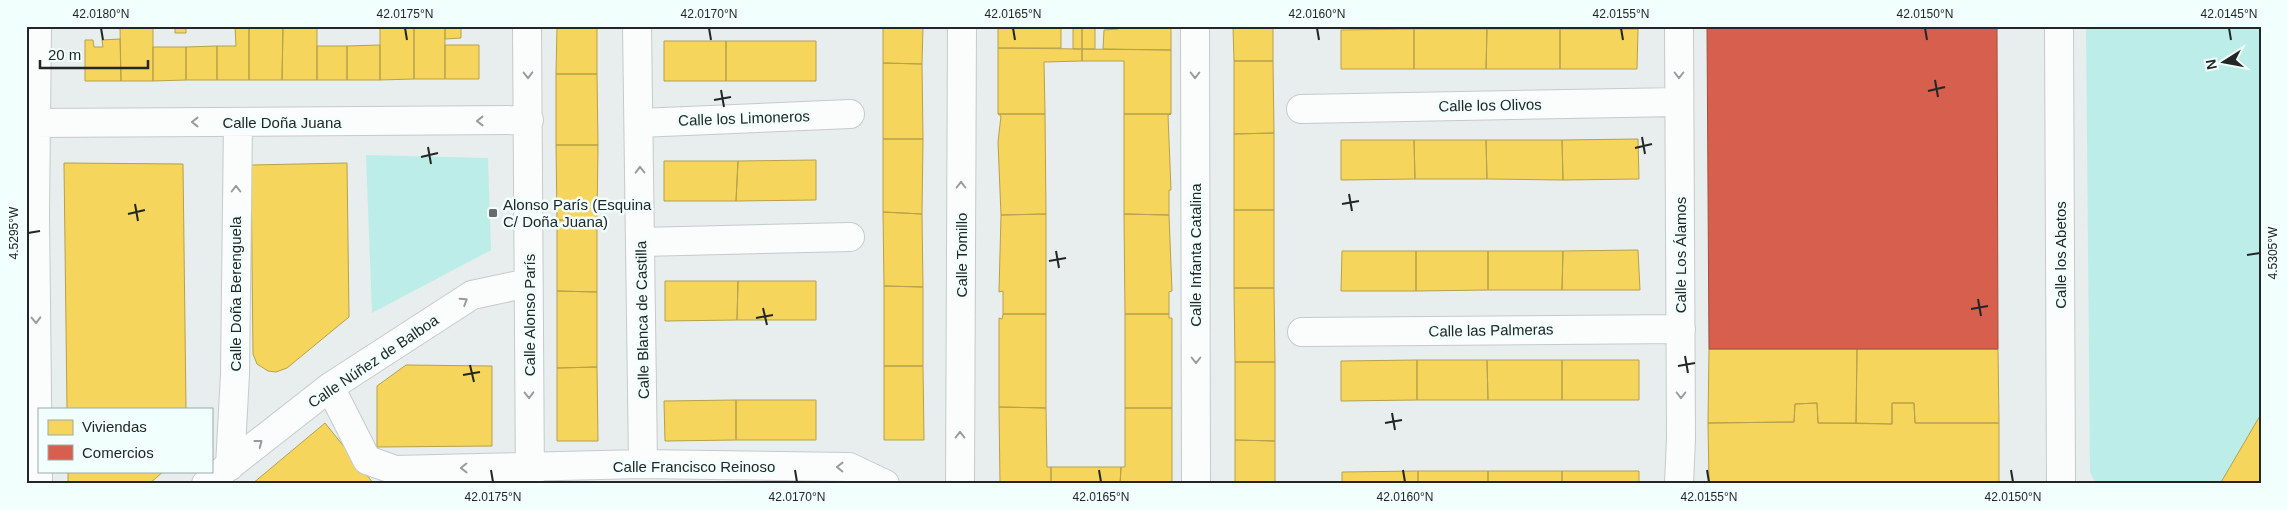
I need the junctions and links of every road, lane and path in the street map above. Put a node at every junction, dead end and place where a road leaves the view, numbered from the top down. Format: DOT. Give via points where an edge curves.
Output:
graph roads {
  1 [pos="37,26"];
  2 [pos="527,26"];
  3 [pos="637,26"];
  4 [pos="962,26"];
  5 [pos="1195,26"];
  6 [pos="1679,26"];
  7 [pos="2059,26"];
  8 [pos="1679,102"];
  9 [pos="1302,108"];
  10 [pos="850,114"];
  11 [pos="529,120"];
  12 [pos="238,122"];
  13 [pos="35,123"];
  14 [pos="639,123"];
  15 [pos="850,237"];
  16 [pos="641,242"];
  17 [pos="31,270"];
  18 [pos="528,283"];
  19 [pos="1681,329"];
  20 [pos="1302,332"];
  21 [pos="330,387"];
  22 [pos="643,464"];
  23 [pos="230,466"];
  24 [pos="530,475"];
  25 [pos="592,475"];
  26 [pos="38,484"];
  27 [pos="206,484"];
  28 [pos="885,484"];
  29 [pos="960,484"];
  30 [pos="1196,484"];
  31 [pos="1679,484"];
  32 [pos="2061,484"];
  1 -- 13 [label="street"];
  2 -- 11 [label="street, Calle Alonso París, one-way"];
  3 -- 14 [label="street, Calle Blanca de Castilla"];
  29 -- 4 [label="street, Calle Tomillo, one-way"];
  5 -- 30 [label="street, Calle Infanta Catalina, one-way"];
  6 -- 8 [label="street, Calle Los Álamos, one-way"];
  7 -- 32 [label="street, Calle los Abetos"];
  8 -- 9 [label="street, Calle los Olivos"];
  8 -- 19 [label="street, Calle Los Álamos"];
  10 -- 14 [label="street, Calle los Limoneros"];
  11 -- 12 [label="street, Calle Doña Juana, one-way"];
  11 -- 18 [label="street, Calle Alonso París"];
  12 -- 13 [label="street, Calle Doña Juana, one-way"];
  23 -- 12 [label="street, Calle Doña Berenguela, one-way" via="235,374"];
  13 -- 17 [label="street"];
  16 -- 14 [label="street, Calle Blanca de Castilla, one-way"];
  15 -- 16 [label="street"];
  16 -- 22 [label="street, Calle Blanca de Castilla"];
  17 -- 26 [label="street, one-way"];
  21 -- 18 [label="street, Calle Núñez de Balboa, one-way" via="472,295"];
  18 -- 24 [label="street, Calle Alonso París, one-way"];
  19 -- 20 [label="street, Calle las Palmeras"];
  19 -- 31 [label="street, Calle Los Álamos, one-way"];
  23 -- 21 [label="street, Calle Núñez de Balboa, one-way"];
  24 -- 21 [label="street, Calle Francisco Reinoso, one-way" via="395,470 367,460"];
  22 -- 25 [label="street, Calle Francisco Reinoso"];
  28 -- 22 [label="street, Calle Francisco Reinoso, one-way" via="849,467"];
  23 -- 27 [label="street, Calle Núñez de Balboa"];
  24 -- 25 [label="street, Calle Francisco Reinoso"];
}
